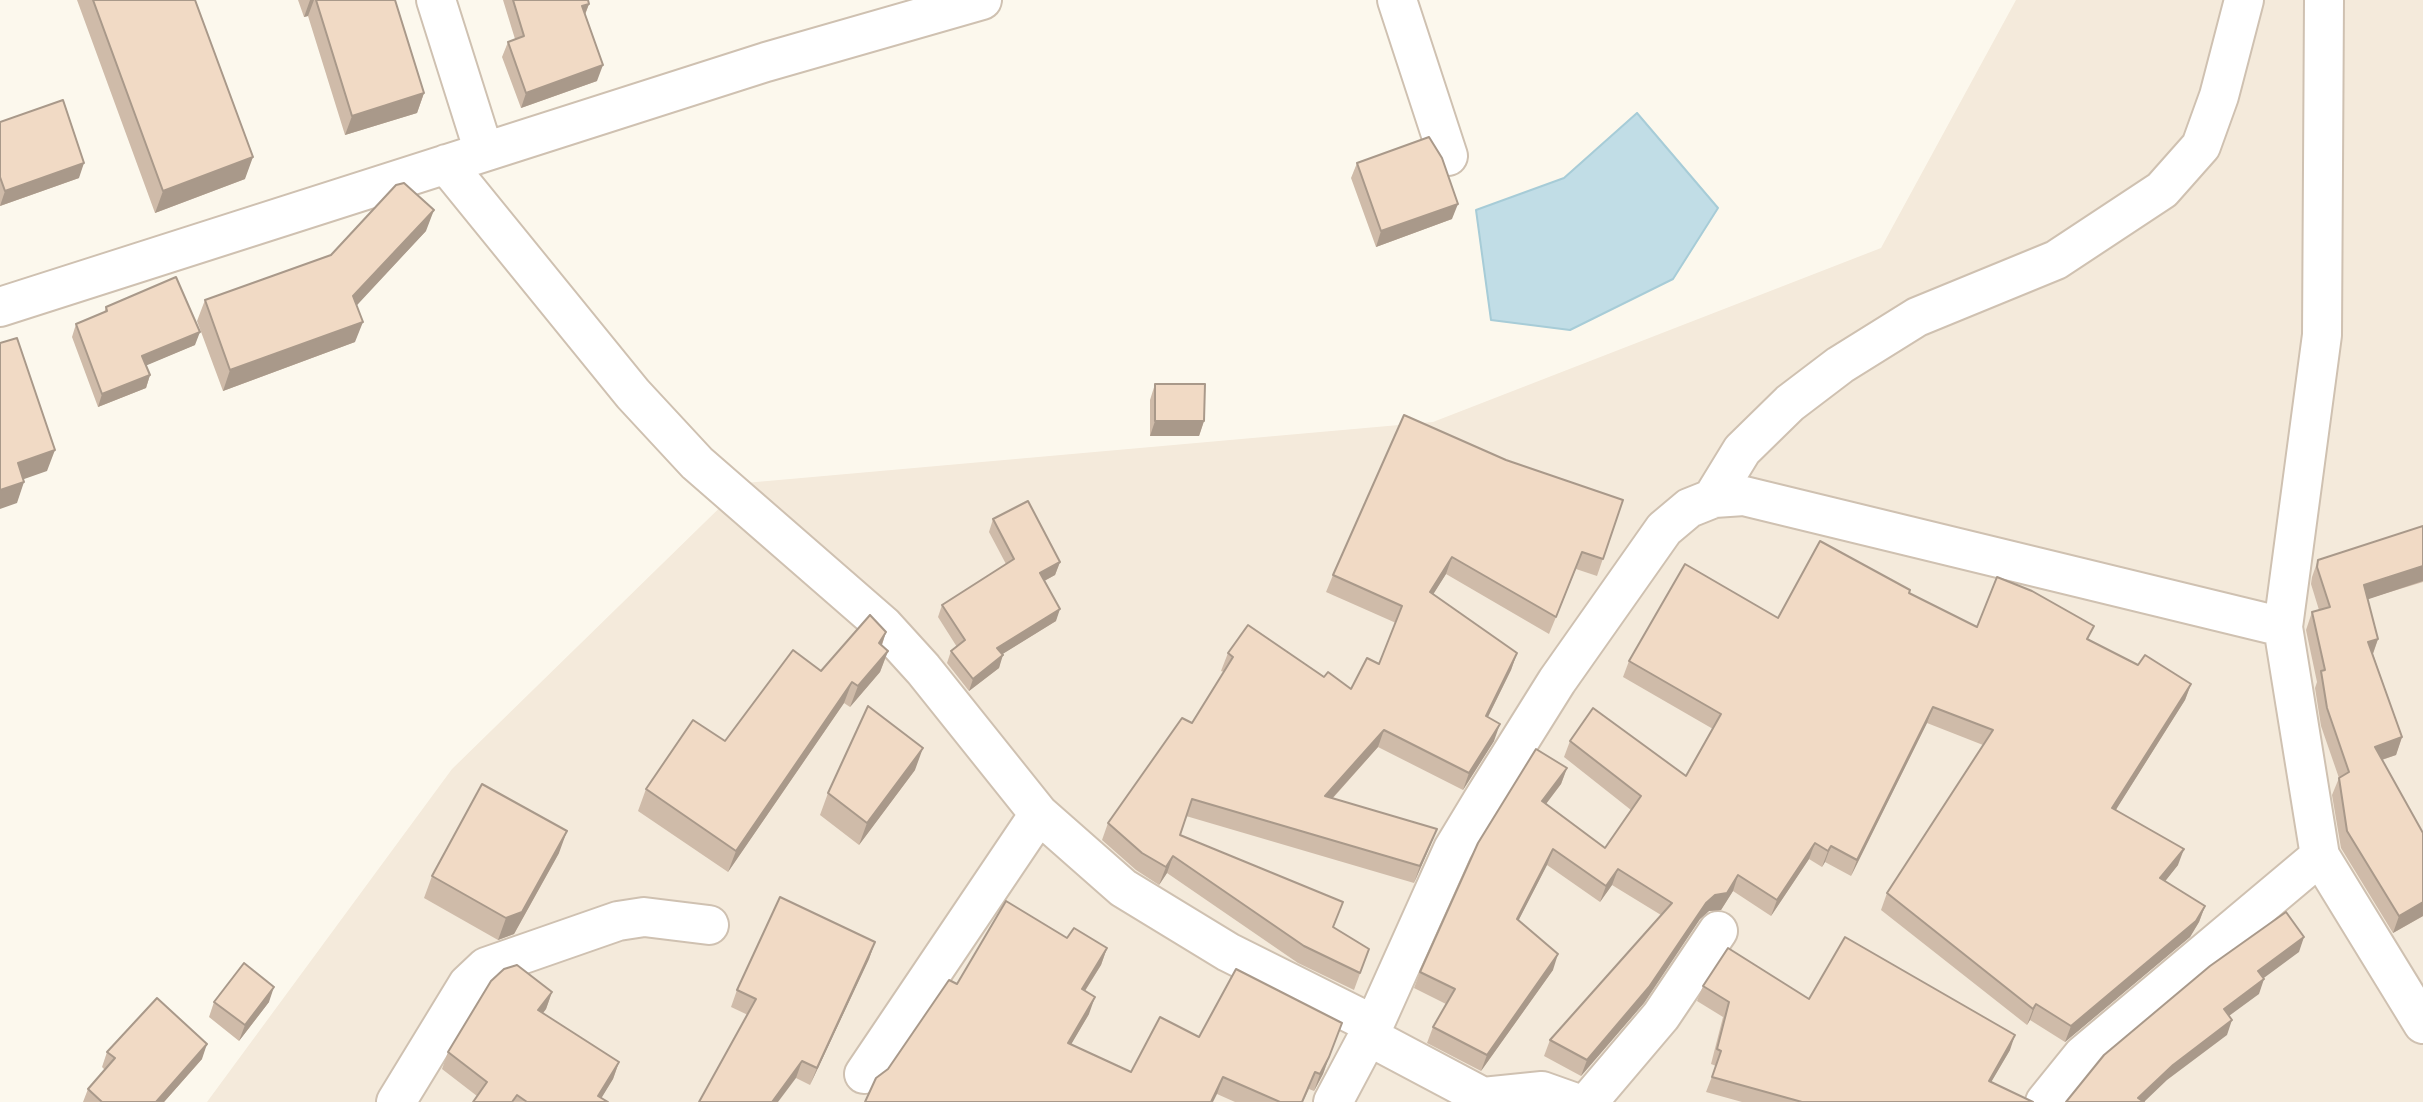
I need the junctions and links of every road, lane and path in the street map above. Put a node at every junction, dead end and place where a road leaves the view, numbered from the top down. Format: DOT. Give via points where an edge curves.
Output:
graph roads {
  1 [pos="436,0"];
  2 [pos="982,0"];
  3 [pos="1397,0"];
  4 [pos="2244,0"];
  5 [pos="2325,0"];
  6 [pos="484,152"];
  7 [pos="1448,156"];
  8 [pos="446,164"];
  9 [pos="0,307"];
  10 [pos="1712,499"];
  11 [pos="2283,627"];
  12 [pos="1039,814"];
  13 [pos="2320,856"];
  14 [pos="709,925"];
  15 [pos="1718,931"];
  16 [pos="2423,1024"];
  17 [pos="1371,1030"];
  18 [pos="864,1074"];
  19 [pos="396,1102"];
  20 [pos="1333,1102"];
  21 [pos="1573,1102"];
  22 [pos="1588,1102"];
  23 [pos="2045,1102"];
  1 -- 6 [label="street"];
  2 -- 6 [label="street" via="766,62"];
  3 -- 7 [label="street"];
  4 -- 10 [label="street" via="2201,146 2162,190 2056,260 1917,317 1840,365 1790,403 1742,450"];
  5 -- 11 [label="street" via="2322,335"];
  6 -- 8 [label="street"];
  8 -- 9 [label="street"];
  8 -- 12 [label="street" via="632,394 697,463 883,625"];
  10 -- 11 [label="street" via="1744,496"];
  10 -- 17 [label="street" via="1689,508 1664,528 1556,681 1453,849"];
  11 -- 13 [label="street"];
  12 -- 17 [label="street" via="1123,888"];
  12 -- 18 [label="street"];
  13 -- 16 [label="street"];
  13 -- 23 [label="street" via="2083,1055"];
  14 -- 19 [label="street" via="644,917 618,921 486,967 468,984"];
  15 -- 22 [label="street" via="1661,1016"];
  17 -- 20 [label="street"];
  17 -- 21 [label="street" via="1483,1097 1542,1091"];
}
